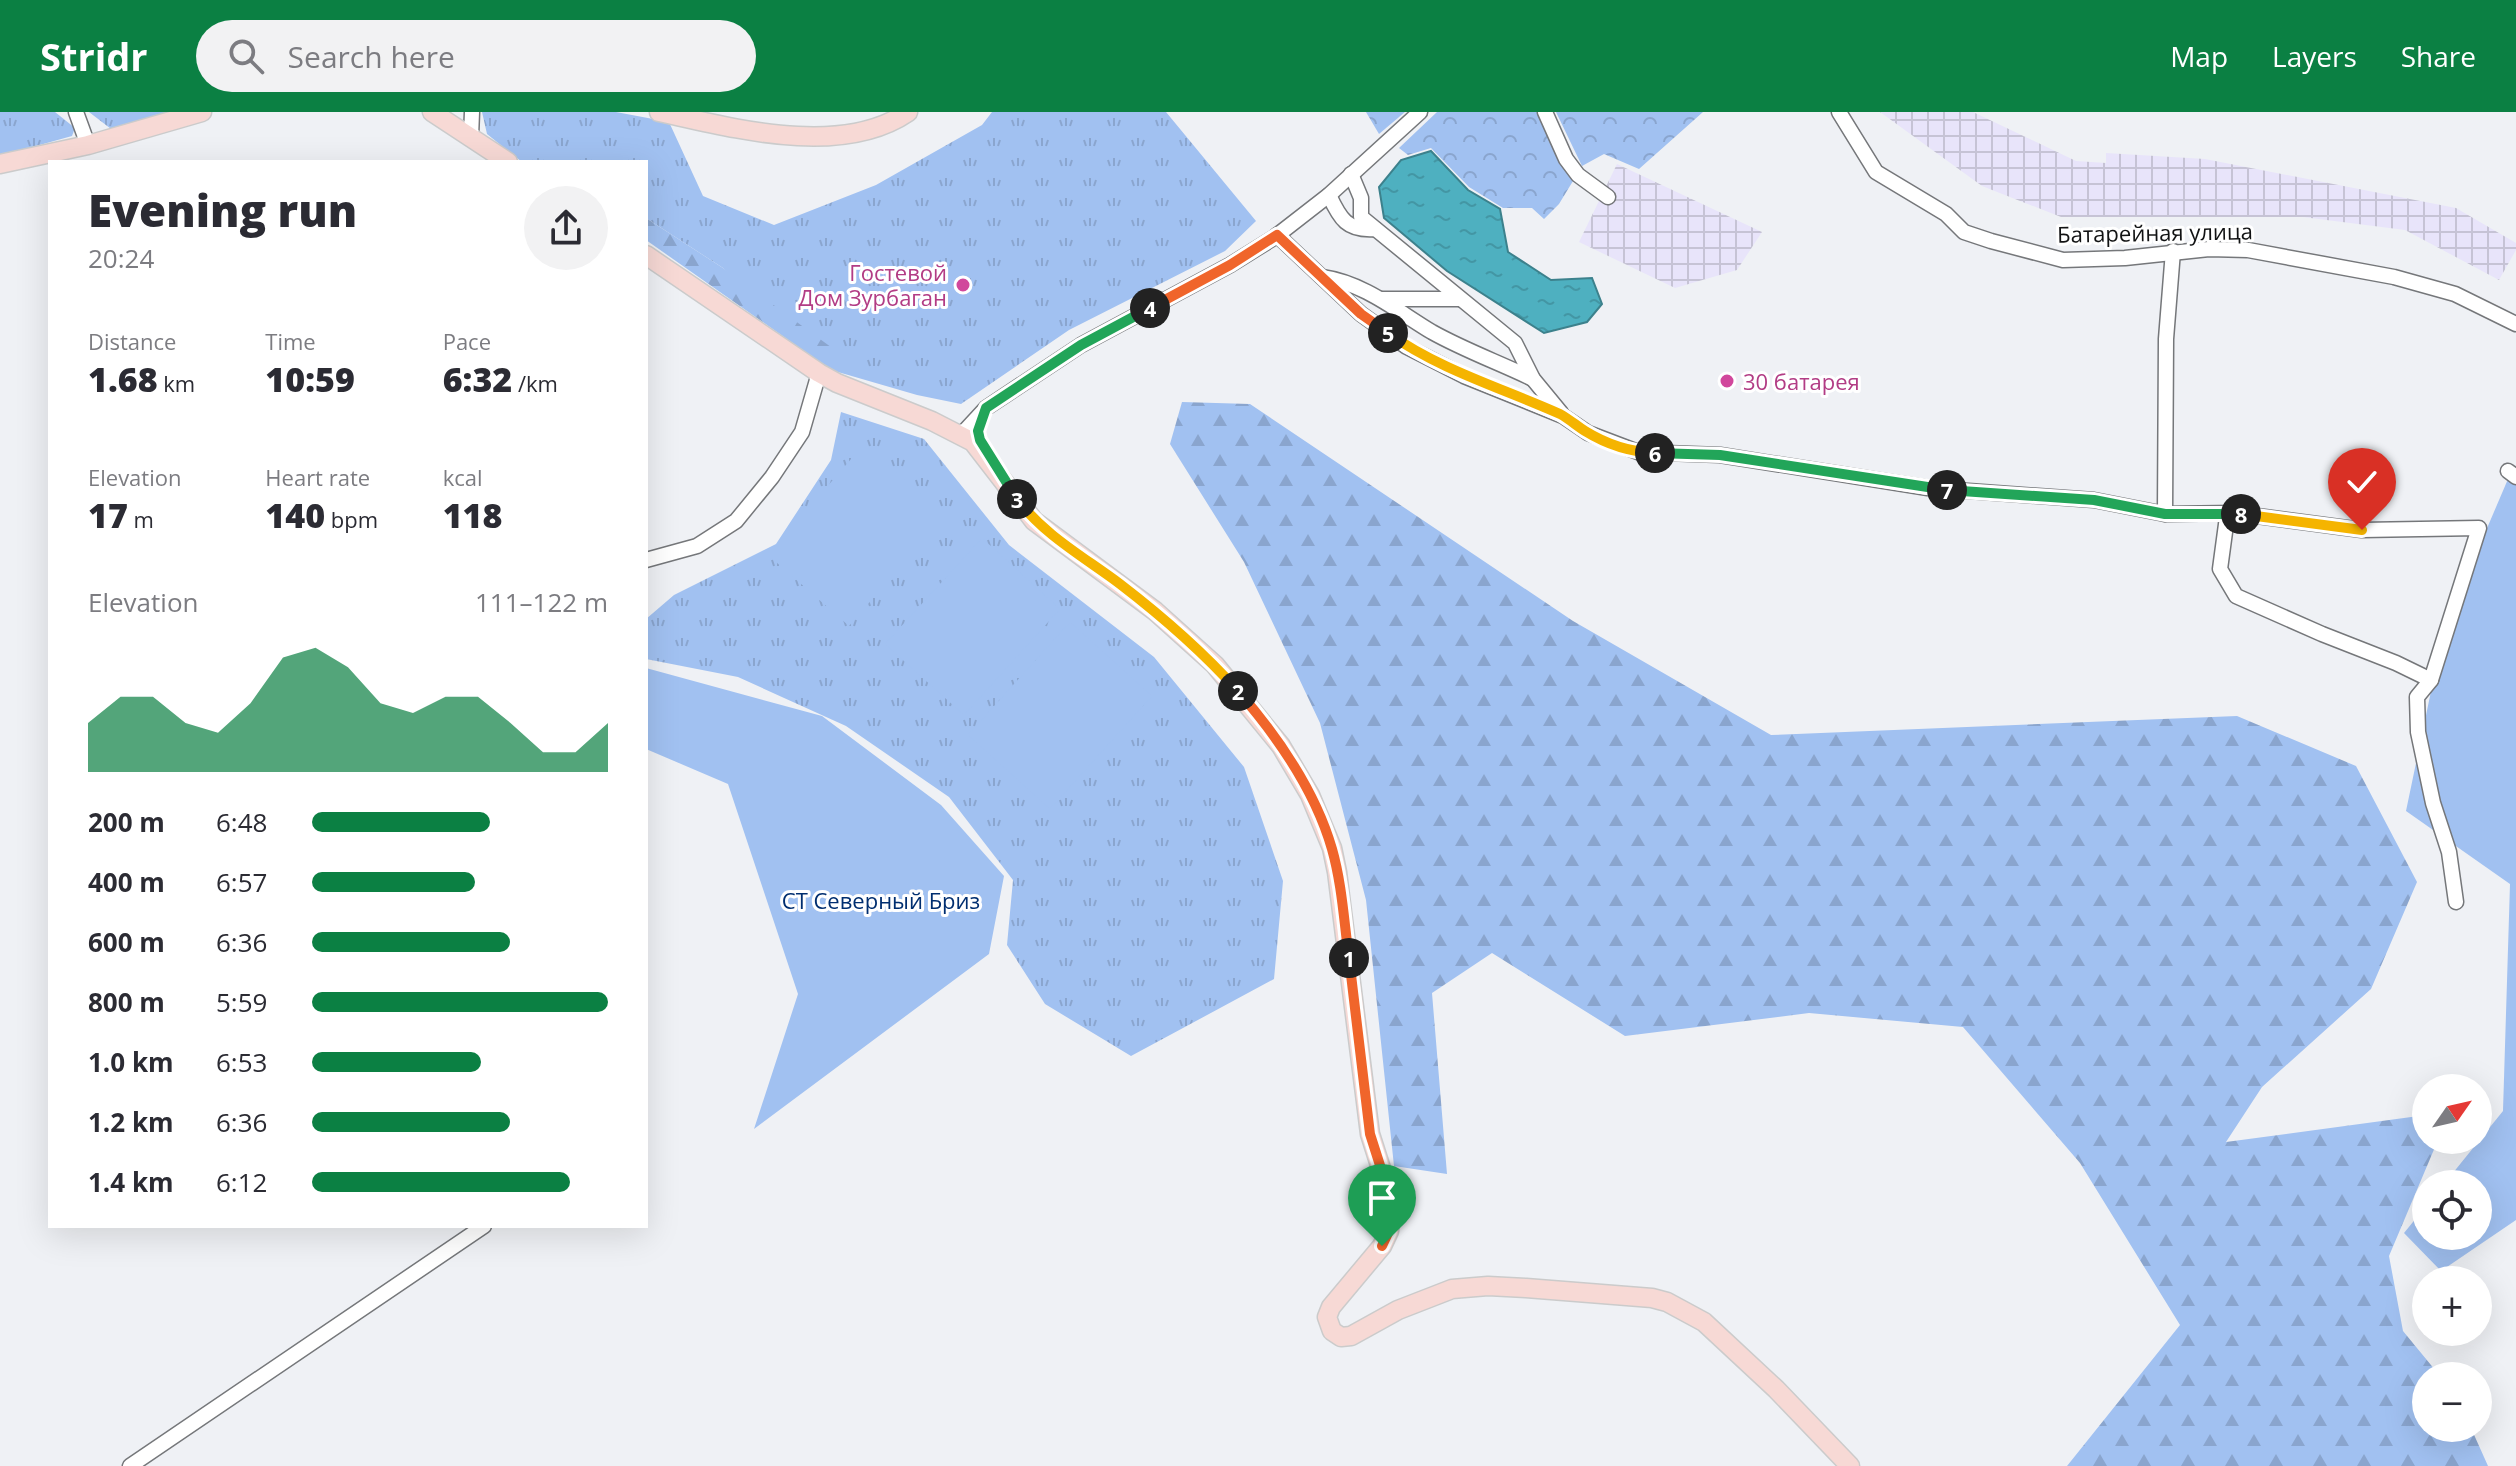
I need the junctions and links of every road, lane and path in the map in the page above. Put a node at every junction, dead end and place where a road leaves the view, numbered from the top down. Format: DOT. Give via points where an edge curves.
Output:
graph roads {
  1 [pos="76,112"];
  2 [pos="202,112"];
  3 [pos="432,112"];
  4 [pos="472,112"];
  5 [pos="659,112"];
  6 [pos="908,112"];
  7 [pos="1420,112"];
  8 [pos="1545,112"];
  9 [pos="1839,112"];
  10 [pos="471,137"];
  11 [pos="88,145"];
  12 [pos="505,160"];
  13 [pos="0,164"];
  14 [pos="1351,174"];
  15 [pos="1329,195"];
  16 [pos="1608,197"];
  17 [pos="1375,229"];
  18 [pos="1277,235"];
  19 [pos="2173,251"];
  20 [pos="648,256"];
  21 [pos="1322,277"];
  22 [pos="1381,299"];
  23 [pos="1460,299"];
  24 [pos="2516,324"];
  25 [pos="819,373"];
  26 [pos="1533,379"];
  27 [pos="986,408"];
  28 [pos="1563,416"];
  29 [pos="932,421"];
  30 [pos="961,435"];
  31 [pos="999,473"];
  32 [pos="2165,514"];
  33 [pos="2227,517"];
  34 [pos="648,559"];
  35 [pos="2431,680"];
  36 [pos="2456,902"];
  37 [pos="481,1228"];
  38 [pos="130,1466"];
  39 [pos="1850,1466"];
  1 -- 11 [label="street"];
  2 -- 11 [label="main road"];
  3 -- 10 [label="main road"];
  4 -- 10 [label="street"];
  5 -- 6 [label="main road" via="796,136 848,136 893,123"];
  7 -- 14 [label="street"];
  8 -- 16 [label="street" via="1566,159"];
  9 -- 19 [label="street, Батарейная улица" via="1876,172 1943,212 1964,232 2063,260"];
  10 -- 12 [label="main road"];
  11 -- 13 [label="main road"];
  14 -- 15 [label="street"];
  14 -- 17 [label="street" via="1361,198 1361,217"];
  15 -- 17 [label="street" via="1340,217 1359,230"];
  15 -- 18 [label="street"];
  17 -- 23 [label="street"];
  18 -- 21 [label="street"];
  18 -- 27 [label="street" via="1081,345"];
  19 -- 24 [label="street, Батарейная улица" via="2248,250 2394,277 2455,294"];
  19 -- 32 [label="street" via="2166,339"];
  20 -- 25 [label="main road"];
  21 -- 22 [label="street" via="1359,278"];
  21 -- 28 [label="street" via="1407,347"];
  22 -- 23 [label="street"];
  22 -- 26 [label="street" via="1434,333"];
  23 -- 26 [label="street" via="1515,343"];
  25 -- 29 [label="main road"];
  25 -- 34 [label="street" via="802,432 736,521 697,546"];
  26 -- 28 [label="street"];
  27 -- 29 [label="street" via="962,421"];
  27 -- 30 [label="street"];
  27 -- 31 [label="street" via="978,431"];
  28 -- 32 [label="street" via="1588,433 1638,452 1720,455 1928,488 2094,500"];
  29 -- 30 [label="main road"];
  30 -- 31 [label="main road"];
  31 -- 39 [label="main road" via="1045,531 1155,611 1215,665 1281,746 1321,818 1337,872 1370,1134 1392,1203 1382,1246 1331,1307 1327,1317 1332,1331 1351,1336 1452,1289 1488,1286 1652,1298 1704,1322"];
  32 -- 35 [label="street" via="2235,513 2362,530 2479,528"];
  33 -- 35 [label="street" via="2220,569 2236,596"];
  35 -- 36 [label="street" via="2417,697 2418,732 2449,852"];
  37 -- 38 [label="street"];
}
